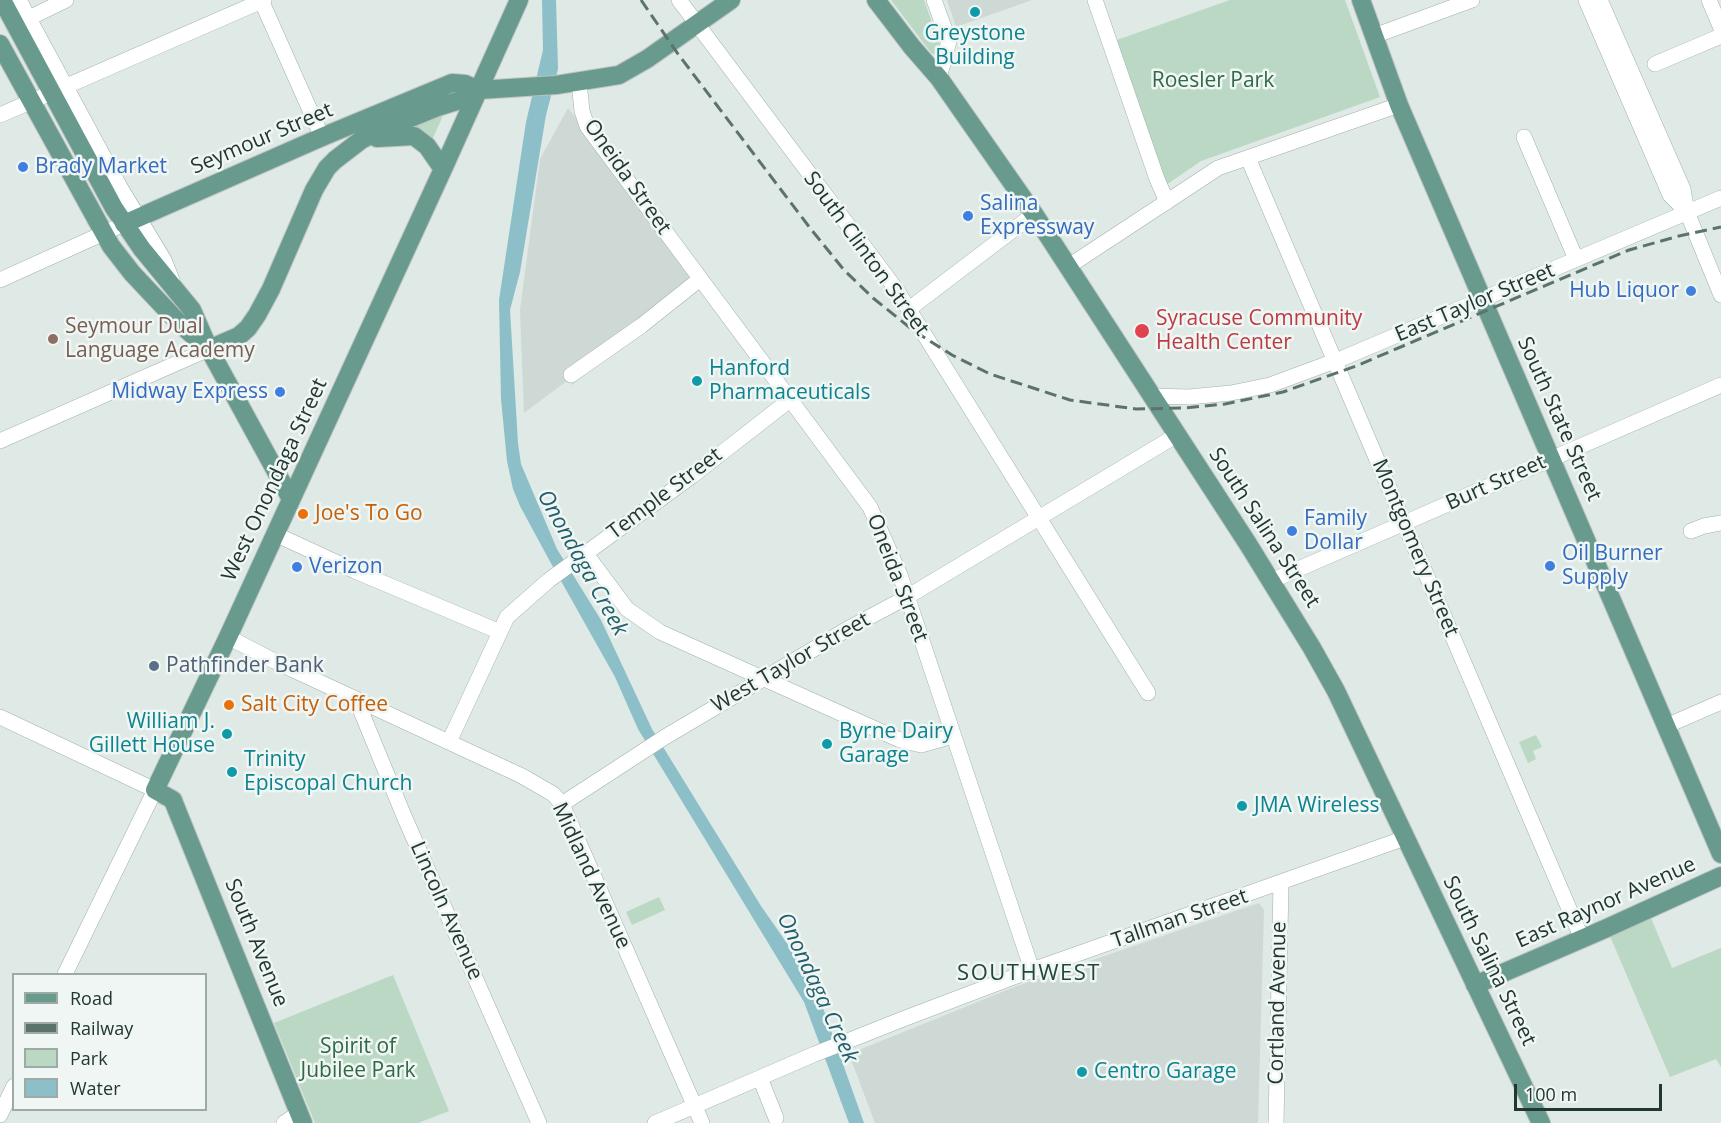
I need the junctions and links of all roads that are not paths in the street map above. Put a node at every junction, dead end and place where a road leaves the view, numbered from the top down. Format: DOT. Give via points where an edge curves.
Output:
graph roads {
  1 [pos="2,0"];
  2 [pos="19,0"];
  3 [pos="66,0"];
  4 [pos="262,0"];
  5 [pos="519,0"];
  6 [pos="679,0"];
  7 [pos="730,0"];
  8 [pos="876,0"];
  9 [pos="934,0"];
  10 [pos="1095,0"];
  11 [pos="1361,0"];
  12 [pos="1472,0"];
  13 [pos="1586,0"];
  14 [pos="1600,0"];
  15 [pos="1709,0"];
  16 [pos="28,18"];
  17 [pos="698,24"];
  18 [pos="1721,28"];
  19 [pos="1374,36"];
  20 [pos="1721,36"];
  21 [pos="0,44"];
  22 [pos="1655,64"];
  23 [pos="939,78"];
  24 [pos="1626,78"];
  25 [pos="579,82"];
  26 [pos="58,90"];
  27 [pos="479,90"];
  28 [pos="31,102"];
  29 [pos="1399,105"];
  30 [pos="0,115"];
  31 [pos="322,137"];
  32 [pos="1524,137"];
  33 [pos="361,140"];
  34 [pos="1248,158"];
  35 [pos="443,170"];
  36 [pos="1721,198"];
  37 [pos="1167,202"];
  38 [pos="1688,212"];
  39 [pos="1034,214"];
  40 [pos="131,221"];
  41 [pos="103,233"];
  42 [pos="1576,259"];
  43 [pos="1069,266"];
  44 [pos="700,279"];
  45 [pos="0,280"];
  46 [pos="1721,295"];
  47 [pos="1483,300"];
  48 [pos="909,309"];
  49 [pos="209,349"];
  50 [pos="1335,361"];
  51 [pos="571,375"];
  52 [pos="1721,385"];
  53 [pos="1152,396"];
  54 [pos="791,399"];
  55 [pos="1177,435"];
  56 [pos="0,441"];
  57 [pos="1552,459"];
  58 [pos="291,499"];
  59 [pos="1038,518"];
  60 [pos="1404,523"];
  61 [pos="1721,524"];
  62 [pos="1691,531"];
  63 [pos="275,534"];
  64 [pos="580,558"];
  65 [pos="1271,581"];
  66 [pos="907,597"];
  67 [pos="500,632"];
  68 [pos="228,637"];
  69 [pos="765,679"];
  70 [pos="1148,693"];
  71 [pos="356,699"];
  72 [pos="1721,702"];
  73 [pos="0,717"];
  74 [pos="1666,726"];
  75 [pos="953,736"];
  76 [pos="450,742"];
  77 [pos="155,790"];
  78 [pos="562,804"];
  79 [pos="1405,838"];
  80 [pos="1721,854"];
  81 [pos="1721,876"];
  82 [pos="1281,884"];
  83 [pos="1582,939"];
  84 [pos="1032,970"];
  85 [pos="66,973"];
  86 [pos="1475,985"];
  87 [pos="760,1078"];
  88 [pos="12,1090"];
  89 [pos="694,1106"];
  90 [pos="0,1115"];
  91 [pos="776,1118"];
  92 [pos="295,1120"];
  93 [pos="539,1123"];
  94 [pos="655,1123"];
  95 [pos="702,1123"];
  96 [pos="1276,1123"];
  97 [pos="1541,1123"];
  1 -- 26 [label="main road"];
  2 -- 16 [label="street"];
  3 -- 16 [label="street"];
  4 -- 26 [label="street"];
  4 -- 31 [label="street"];
  5 -- 27 [label="main road, West Onondaga Street"];
  6 -- 17 [label="street, South Clinton Street"];
  7 -- 17 [label="main road"];
  8 -- 23 [label="main road, South Salina Street"];
  9 -- 23 [label="street" via="949,41"];
  10 -- 37 [label="street"];
  11 -- 19 [label="main road, South State Street"];
  12 -- 19 [label="street"];
  13 -- 24 [label="street"];
  14 -- 24 [label="street"];
  15 -- 18 [label="street"];
  16 -- 26 [label="street"];
  17 -- 25 [label="main road" via="619,75"];
  17 -- 48 [label="street, South Clinton Street"];
  19 -- 29 [label="main road, South State Street"];
  20 -- 22 [label="street"];
  21 -- 28 [label="main road"];
  23 -- 39 [label="main road, South Salina Street"];
  24 -- 38 [label="street" via="1683,189"];
  25 -- 27 [label="main road"];
  25 -- 44 [label="street, Oneida Street" via="587,126"];
  26 -- 28 [label="street"];
  26 -- 40 [label="main road"];
  27 -- 31 [label="main road, Seymour Street" via="452,83"];
  27 -- 33 [label="main road"];
  27 -- 35 [label="main road, West Onondaga Street"];
  28 -- 30 [label="street"];
  28 -- 41 [label="main road"];
  29 -- 34 [label="street"];
  29 -- 47 [label="main road, South State Street"];
  31 -- 40 [label="main road, Seymour Street"];
  32 -- 42 [label="street"];
  33 -- 35 [label="main road" via="414,136 427,146"];
  33 -- 49 [label="main road" via="335,160 318,183 271,289 252,322 239,336"];
  34 -- 37 [label="street" via="1218,168"];
  34 -- 50 [label="street, Montgomery Street"];
  35 -- 58 [label="main road, West Onondaga Street"];
  36 -- 38 [label="street, East Taylor Street"];
  37 -- 43 [label="street"];
  38 -- 42 [label="street, East Taylor Street"];
  38 -- 46 [label="street"];
  39 -- 43 [label="main road, South Salina Street"];
  39 -- 48 [label="street"];
  40 -- 41 [label="street, Seymour Street"];
  40 -- 49 [label="main road" via="142,249 192,310"];
  41 -- 45 [label="street, Seymour Street"];
  41 -- 49 [label="main road" via="132,273"];
  42 -- 47 [label="street, East Taylor Street"];
  43 -- 53 [label="main road, South Salina Street"];
  44 -- 51 [label="street"];
  44 -- 54 [label="street, Oneida Street"];
  47 -- 50 [label="street, East Taylor Street"];
  47 -- 57 [label="main road, South State Street"];
  48 -- 59 [label="street, South Clinton Street"];
  49 -- 56 [label="street"];
  49 -- 58 [label="main road"];
  50 -- 53 [label="street, East Taylor Street" via="1270,385 1231,393"];
  50 -- 60 [label="street, Montgomery Street"];
  52 -- 57 [label="street, Burt Street"];
  53 -- 55 [label="main road, South Salina Street"];
  54 -- 64 [label="street, Temple Street"];
  54 -- 66 [label="street, Oneida Street" via="870,507"];
  55 -- 59 [label="street, West Taylor Street"];
  55 -- 65 [label="main road, South Salina Street"];
  57 -- 60 [label="street, Burt Street"];
  57 -- 74 [label="main road, South State Street"];
  58 -- 63 [label="main road, West Onondaga Street"];
  59 -- 66 [label="street, West Taylor Street"];
  59 -- 70 [label="street, South Clinton Street"];
  60 -- 65 [label="street, Burt Street"];
  60 -- 83 [label="street, Montgomery Street"];
  61 -- 62 [label="street"];
  63 -- 67 [label="street"];
  63 -- 68 [label="main road, West Onondaga Street"];
  64 -- 67 [label="street, Temple Street" via="507,617"];
  64 -- 69 [label="street" via="643,621"];
  65 -- 79 [label="main road, South Salina Street" via="1336,691"];
  66 -- 69 [label="street, West Taylor Street"];
  66 -- 75 [label="street, Oneida Street"];
  67 -- 76 [label="street, Temple Street"];
  68 -- 71 [label="street, Midland Avenue"];
  68 -- 77 [label="main road, West Onondaga Street"];
  69 -- 75 [label="street" via="913,744"];
  69 -- 78 [label="street, West Taylor Street" via="665,736"];
  71 -- 76 [label="street, Midland Avenue"];
  71 -- 93 [label="street, Lincoln Avenue"];
  72 -- 74 [label="street"];
  73 -- 77 [label="street"];
  74 -- 80 [label="main road, South State Street"];
  75 -- 84 [label="street, Oneida Street"];
  76 -- 78 [label="street, Midland Avenue" via="522,776 553,794"];
  77 -- 85 [label="street, West Onondaga Street"];
  77 -- 92 [label="main road, South Avenue" via="174,802"];
  78 -- 89 [label="street, Midland Avenue"];
  79 -- 82 [label="street, Tallman Street"];
  79 -- 86 [label="main road, South Salina Street"];
  81 -- 83 [label="main road, East Raynor Avenue"];
  82 -- 84 [label="street, Tallman Street"];
  82 -- 96 [label="street, Cortland Avenue"];
  83 -- 86 [label="main road, East Raynor Avenue"];
  84 -- 87 [label="street, Tallman Street"];
  86 -- 97 [label="main road, South Salina Street"];
  87 -- 89 [label="street, Tallman Street"];
  87 -- 91 [label="street"];
  88 -- 90 [label="street"];
  89 -- 94 [label="street, Tallman Street"];
  89 -- 95 [label="street, Midland Avenue"];
}
